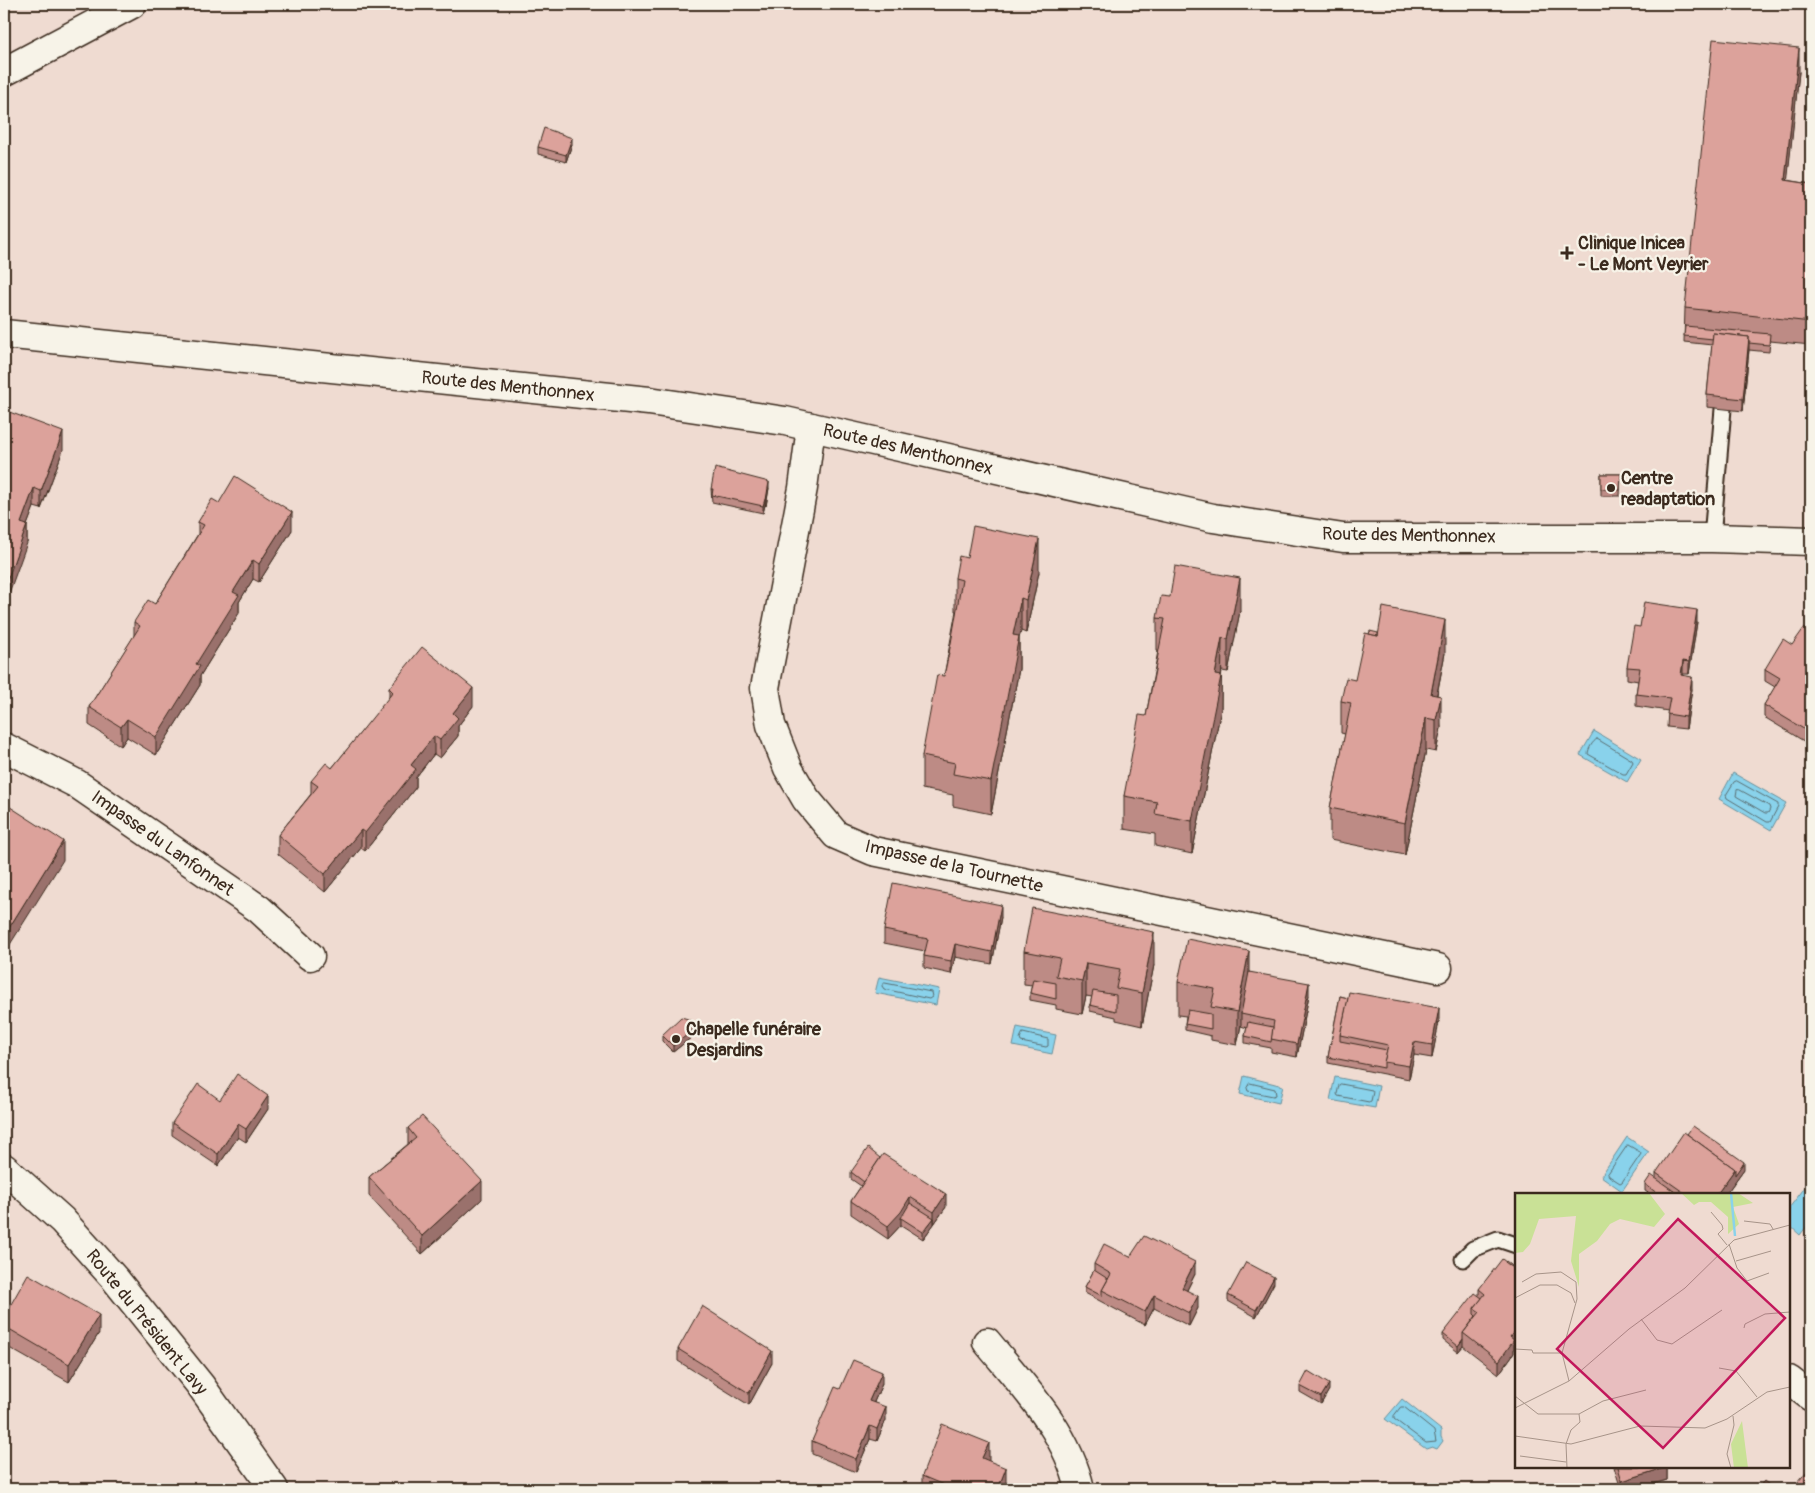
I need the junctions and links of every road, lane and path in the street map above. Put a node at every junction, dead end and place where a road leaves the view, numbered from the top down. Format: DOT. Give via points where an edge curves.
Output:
graph roads {
  1 [pos="132,4"];
  2 [pos="5,69"];
  3 [pos="4,334"];
  4 [pos="1723,409"];
  5 [pos="811,427"];
  6 [pos="1712,538"];
  7 [pos="1811,540"];
  8 [pos="4,747"];
  9 [pos="310,956"];
  10 [pos="1438,968"];
  11 [pos="4,1168"];
  12 [pos="1515,1245"];
  13 [pos="1463,1259"];
  14 [pos="987,1342"];
  15 [pos="1790,1381"];
  16 [pos="1811,1397"];
  17 [pos="274,1489"];
  18 [pos="1080,1489"];
  1 -- 2 [label="street"];
  3 -- 5 [label="street, Route des Menthonnex" via="649,401"];
  4 -- 6 [label="lane"];
  5 -- 6 [label="street, Route des Menthonnex" via="1213,518 1343,538"];
  5 -- 10 [label="street, Impasse de la Tournette" via="803,488 765,688 771,725 788,768 806,800 836,834 873,850"];
  6 -- 7 [label="street, Route des Menthonnex"];
  8 -- 9 [label="street, Impasse du Lanfonnet" via="77,784 258,909"];
  11 -- 17 [label="street, Route du Président Lavy" via="62,1220 115,1279 201,1386"];
  12 -- 13 [label="lane" via="1498,1239 1473,1250"];
  14 -- 18 [label="street" via="1047,1416 1075,1468"];
  15 -- 16 [label="street"];
}
